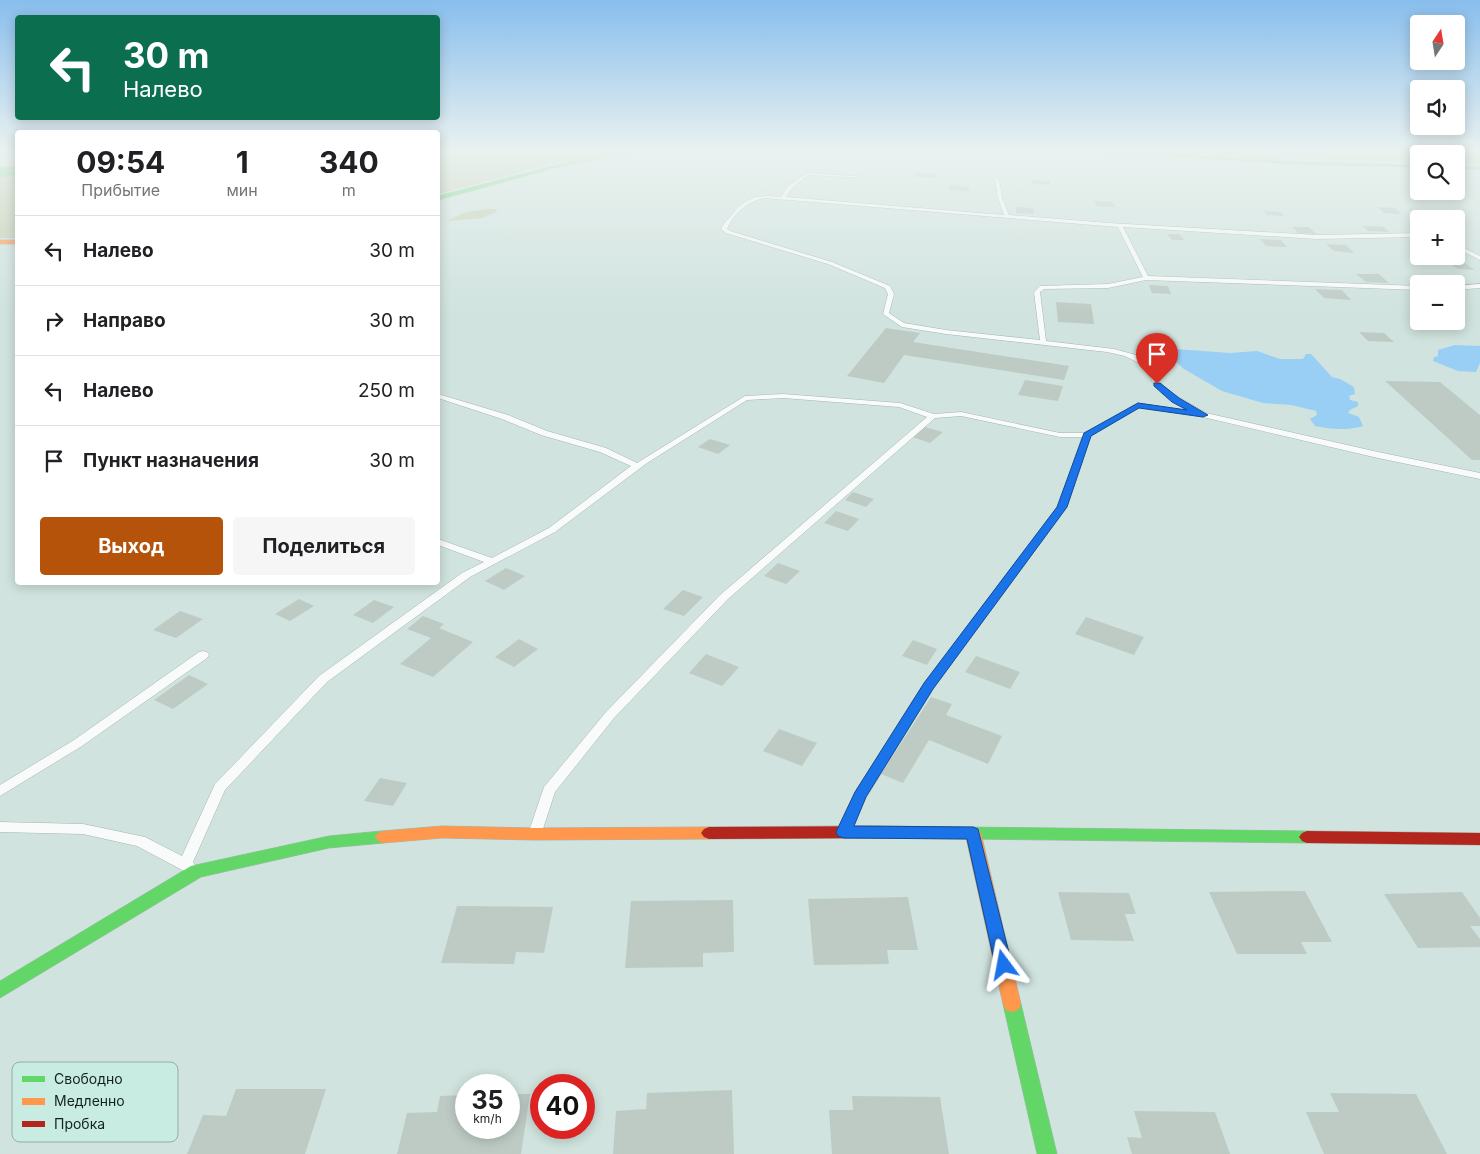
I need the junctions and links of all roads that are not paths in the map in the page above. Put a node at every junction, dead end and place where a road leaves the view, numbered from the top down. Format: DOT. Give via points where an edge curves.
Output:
graph roads {
  1 [pos="742,206"];
  2 [pos="880,206"];
  3 [pos="1003,206"];
  4 [pos="1007,216"];
  5 [pos="1120,226"];
  6 [pos="1410,235"];
  7 [pos="0,242"];
  8 [pos="15,242"];
  9 [pos="1465,250"];
  10 [pos="1480,258"];
  11 [pos="1146,278"];
  12 [pos="1480,286"];
  13 [pos="1465,287"];
  14 [pos="1410,288"];
  15 [pos="1043,341"];
  16 [pos="440,397"];
  17 [pos="1203,415"];
  18 [pos="933,416"];
  19 [pos="1087,435"];
  20 [pos="637,466"];
  21 [pos="1480,476"];
  22 [pos="440,543"];
  23 [pos="492,561"];
  24 [pos="203,655"];
  25 [pos="0,791"];
  26 [pos="0,827"];
  27 [pos="844,832"];
  28 [pos="973,833"];
  29 [pos="535,834"];
  30 [pos="1480,839"];
  31 [pos="191,867"];
  32 [pos="0,990"];
  33 [pos="1047,1154"];
  1 -- 15 [label="lane" via="724,229 830,263 888,287 891,294 886,314 902,325"];
  2 -- 4 [label="lane"];
  3 -- 4 [label="lane"];
  4 -- 5 [label="lane"];
  5 -- 6 [label="lane" via="1317,237"];
  5 -- 11 [label="lane"];
  7 -- 8 [label="main road"];
  9 -- 10 [label="lane"];
  11 -- 14 [label="lane"];
  11 -- 15 [label="lane" via="1108,286 1042,287 1037,292"];
  12 -- 13 [label="lane"];
  15 -- 17 [label="lane" via="1135,357 1157,384 1176,400"];
  16 -- 20 [label="lane" via="603,450"];
  17 -- 19 [label="lane" via="1138,405"];
  17 -- 21 [label="lane"];
  18 -- 19 [label="lane" via="961,414 1060,435"];
  18 -- 20 [label="lane" via="900,405 784,396 746,398"];
  18 -- 29 [label="lane" via="724,597 617,708 549,790"];
  19 -- 27 [label="lane" via="1062,507 929,686 860,796"];
  20 -- 23 [label="lane" via="552,530"];
  22 -- 23 [label="lane"];
  23 -- 31 [label="lane" via="466,575 324,679 220,786"];
  24 -- 25 [label="lane" via="78,743"];
  26 -- 31 [label="lane" via="83,829 140,841"];
  27 -- 28 [label="main road"];
  27 -- 29 [label="main road"];
  28 -- 30 [label="main road"];
  28 -- 33 [label="main road"];
  29 -- 31 [label="main road" via="442,832 329,842"];
  31 -- 32 [label="main road"];
}
